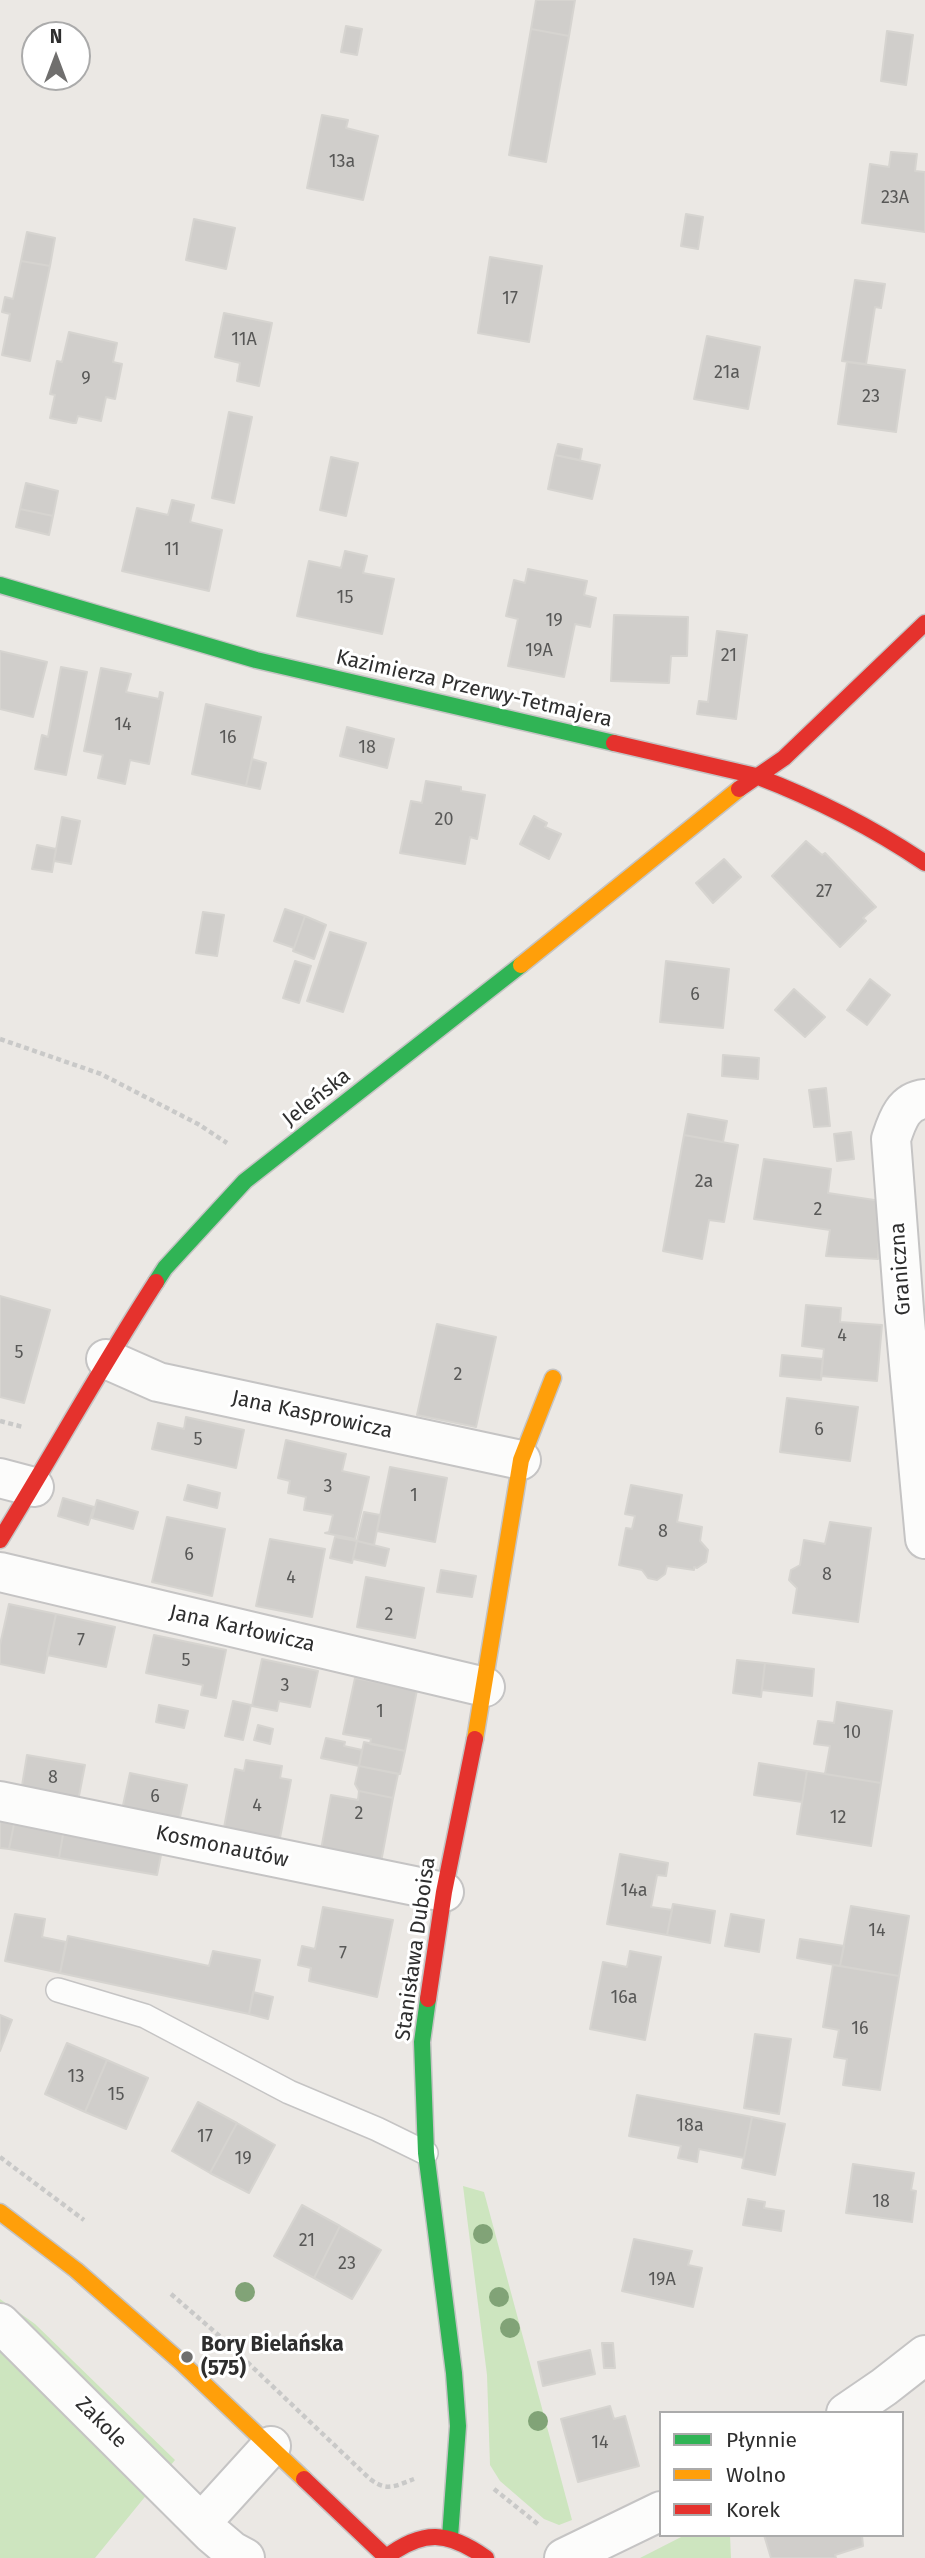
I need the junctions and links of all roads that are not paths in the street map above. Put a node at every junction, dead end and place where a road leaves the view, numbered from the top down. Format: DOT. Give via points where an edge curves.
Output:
graph roads {
  1 [pos="0,585"];
  2 [pos="925,623"];
  3 [pos="756,776"];
  4 [pos="925,863"];
  5 [pos="925,1099"];
  6 [pos="106,1359"];
  7 [pos="553,1378"];
  8 [pos="521,1460"];
  9 [pos="17,1483"];
  10 [pos="925,1539"];
  11 [pos="0,1540"];
  12 [pos="0,1572"];
  13 [pos="485,1687"];
  14 [pos="0,1801"];
  15 [pos="444,1892"];
  16 [pos="58,1990"];
  17 [pos="426,2153"];
  18 [pos="0,2212"];
  19 [pos="0,2323"];
  20 [pos="925,2355"];
  21 [pos="849,2411"];
  22 [pos="271,2446"];
  23 [pos="659,2512"];
  24 [pos="201,2523"];
  25 [pos="450,2537"];
  26 [pos="386,2557"];
  27 [pos="245,2558"];
  28 [pos="486,2558"];
  29 [pos="564,2558"];
  1 -- 3 [label="street, Kazimierza Przerwy-Tetmajera" via="256,660"];
  2 -- 3 [label="street, Jeleńska" via="783,758"];
  3 -- 4 [label="street, Kazimierza Przerwy-Tetmajera" via="885,835"];
  3 -- 6 [label="street, Jeleńska" via="245,1181 165,1268"];
  5 -- 10 [label="street, Graniczna" via="916,1100 898,1115 891,1139"];
  6 -- 8 [label="street, Jana Kasprowicza" via="158,1382"];
  6 -- 9 [label="street, Jeleńska"];
  7 -- 8 [label="street, Stanisława Duboisa"];
  8 -- 13 [label="street, Stanisława Duboisa"];
  9 -- 11 [label="street, Jeleńska"];
  12 -- 13 [label="street, Jana Karłowicza"];
  13 -- 15 [label="street, Stanisława Duboisa"];
  14 -- 15 [label="street, Kosmonautów"];
  15 -- 17 [label="street, Stanisława Duboisa" via="422,2042"];
  16 -- 17 [label="lane" via="145,2016 289,2092"];
  17 -- 25 [label="street, Stanisława Duboisa" via="454,2373 457,2426"];
  18 -- 22 [label="street" via="76,2270"];
  19 -- 24 [label="street, Zakole"];
  20 -- 21 [label="street"];
  22 -- 24 [label="street"];
  22 -- 26 [label="street"];
  23 -- 29 [label="street"];
  24 -- 27 [label="street, Zakole"];
  25 -- 26 [label="street" via="421,2537"];
  25 -- 28 [label="street"];
}
